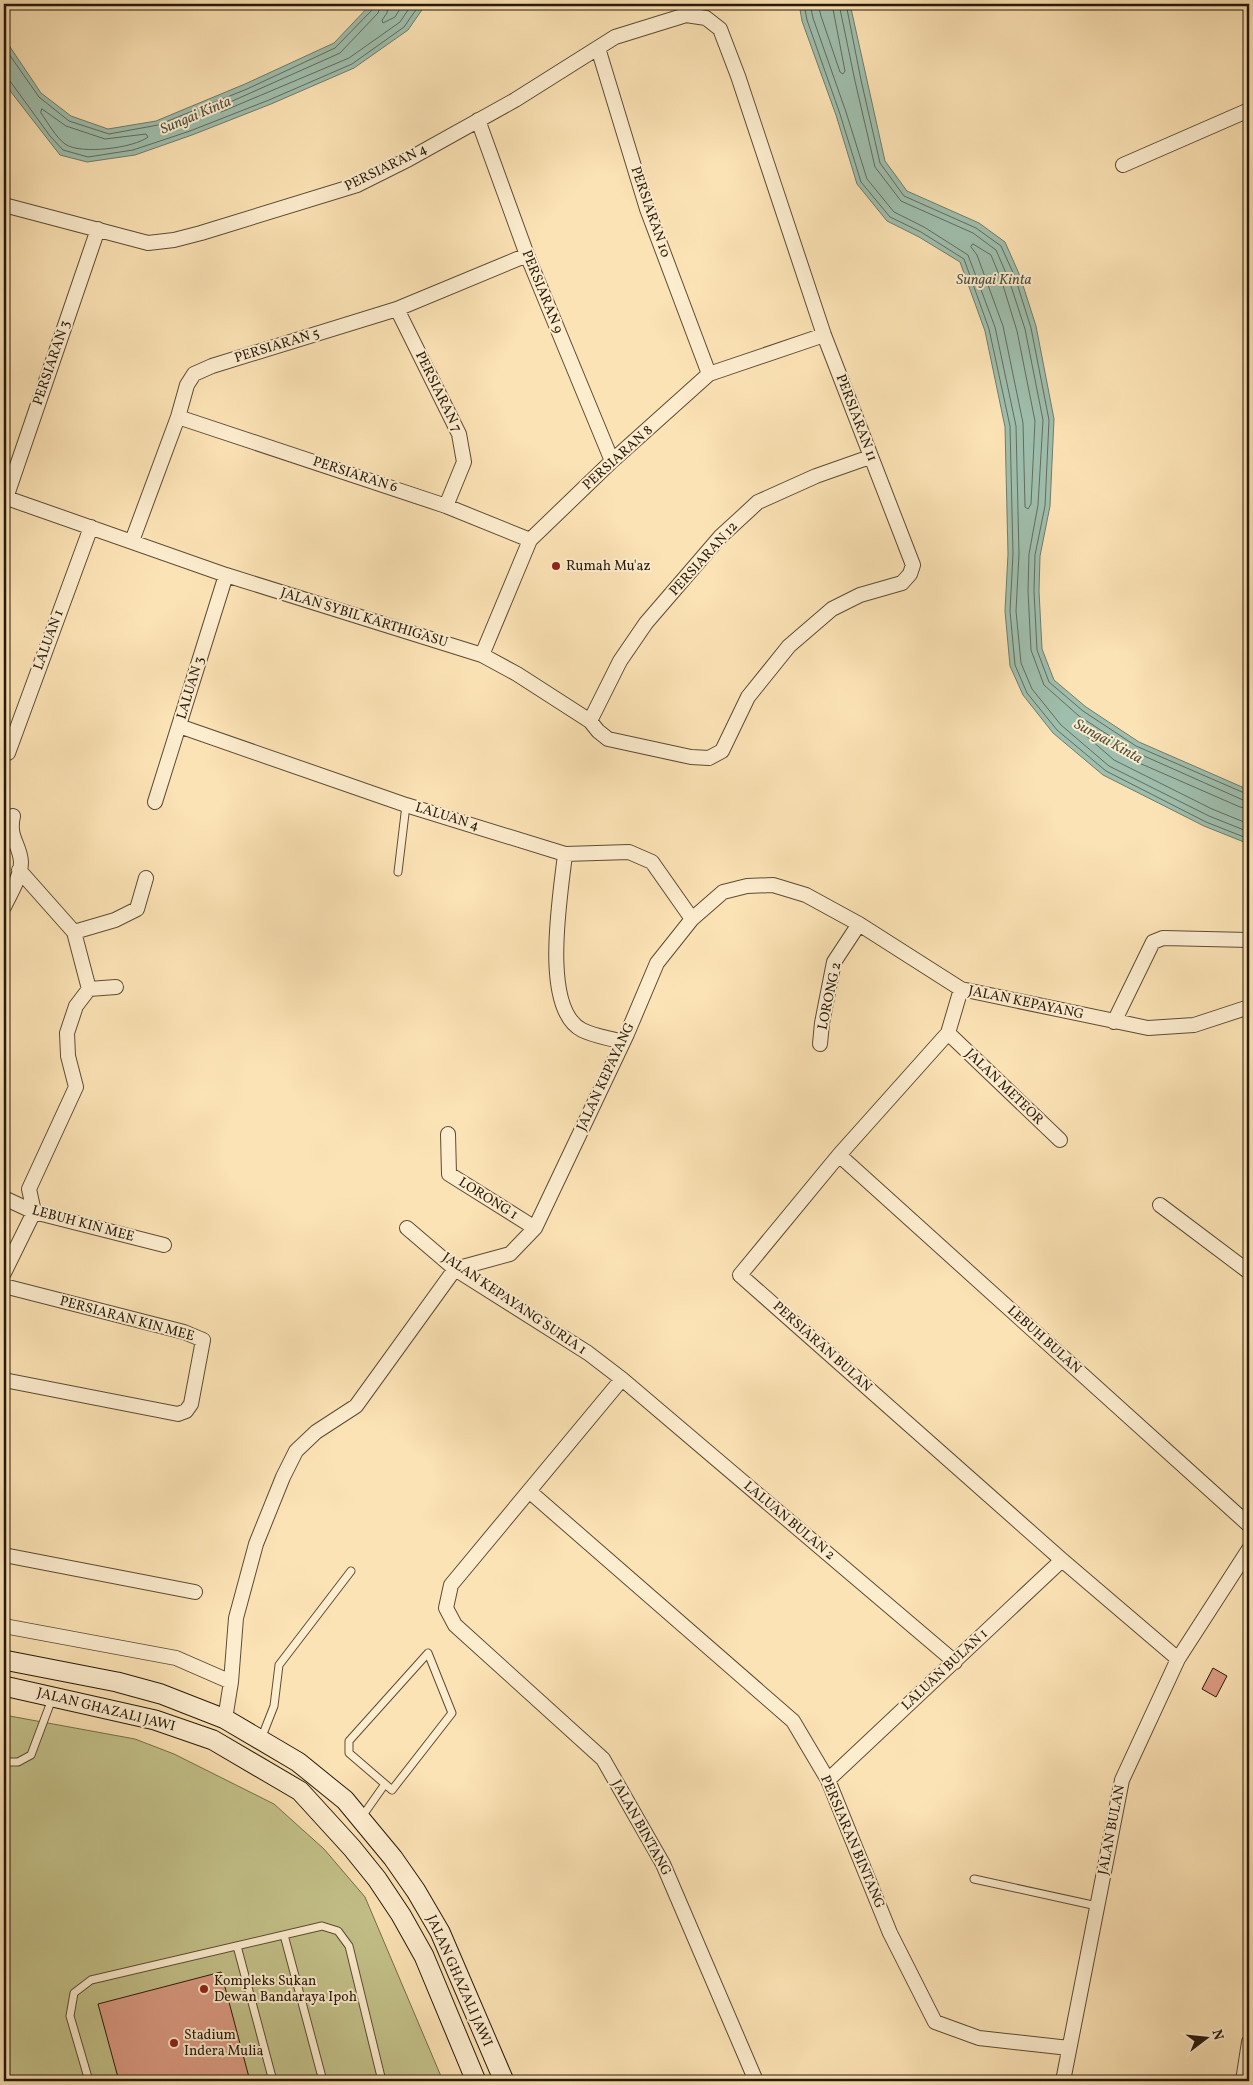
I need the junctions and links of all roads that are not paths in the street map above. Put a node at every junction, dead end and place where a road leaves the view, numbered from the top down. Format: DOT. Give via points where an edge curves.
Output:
graph roads {
  1 [pos="686,15"];
  2 [pos="598,48"];
  3 [pos="1249,110"];
  4 [pos="478,120"];
  5 [pos="1122,165"];
  6 [pos="4,205"];
  7 [pos="98,229"];
  8 [pos="526,255"];
  9 [pos="397,309"];
  10 [pos="824,335"];
  11 [pos="709,374"];
  12 [pos="178,417"];
  13 [pos="870,457"];
  14 [pos="612,461"];
  15 [pos="5,501"];
  16 [pos="446,506"];
  17 [pos="91,526"];
  18 [pos="530,540"];
  19 [pos="132,541"];
  20 [pos="226,575"];
  21 [pos="482,655"];
  22 [pos="590,721"];
  23 [pos="179,726"];
  24 [pos="8,753"];
  25 [pos="710,758"];
  26 [pos="155,802"];
  27 [pos="406,805"];
  28 [pos="13,816"];
  29 [pos="565,854"];
  30 [pos="19,870"];
  31 [pos="398,872"];
  32 [pos="146,878"];
  33 [pos="4,907"];
  34 [pos="692,919"];
  35 [pos="859,924"];
  36 [pos="74,932"];
  37 [pos="1249,940"];
  38 [pos="116,987"];
  39 [pos="89,989"];
  40 [pos="961,989"];
  41 [pos="1249,1007"];
  42 [pos="1114,1022"];
  43 [pos="948,1033"];
  44 [pos="622,1042"];
  45 [pos="820,1044"];
  46 [pos="448,1134"];
  47 [pos="1060,1140"];
  48 [pos="839,1155"];
  49 [pos="4,1198"];
  50 [pos="1160,1205"];
  51 [pos="34,1212"];
  52 [pos="407,1228"];
  53 [pos="536,1228"];
  54 [pos="164,1245"];
  55 [pos="456,1269"];
  56 [pos="1249,1272"];
  57 [pos="4,1273"];
  58 [pos="4,1286"];
  59 [pos="4,1380"];
  60 [pos="622,1380"];
  61 [pos="529,1491"];
  62 [pos="1249,1525"];
  63 [pos="1249,1549"];
  64 [pos="4,1556"];
  65 [pos="1062,1560"];
  66 [pos="351,1571"];
  67 [pos="195,1592"];
  68 [pos="4,1626"];
  69 [pos="1178,1659"];
  70 [pos="4,1660"];
  71 [pos="955,1662"];
  72 [pos="231,1682"];
  73 [pos="4,1686"];
  74 [pos="53,1696"];
  75 [pos="225,1719"];
  76 [pos="261,1740"];
  77 [pos="4,1762"];
  78 [pos="828,1780"];
  79 [pos="385,1784"];
  80 [pos="300,1791"];
  81 [pos="360,1819"];
  82 [pos="974,1880"];
  83 [pos="1097,1906"];
  84 [pos="284,1935"];
  85 [pos="237,1946"];
  86 [pos="1249,2042"];
  87 [pos="1069,2048"];
  88 [pos="89,2081"];
  89 [pos="273,2081"];
  90 [pos="323,2081"];
  91 [pos="382,2081"];
  92 [pos="476,2081"];
  93 [pos="504,2081"];
  94 [pos="756,2081"];
  95 [pos="1063,2081"];
  96 [pos="1243,2081"];
  1 -- 2 [label="street, PERSIARAN 4" via="615,37"];
  1 -- 10 [label="street, PERSIARAN 11" via="706,18 720,29"];
  2 -- 4 [label="street, PERSIARAN 4"];
  2 -- 11 [label="street, PERSIARAN 10" via="647,209"];
  3 -- 5 [label="street"];
  4 -- 7 [label="street, PERSIARAN 4" via="357,185 201,233 148,243"];
  4 -- 8 [label="street, PERSIARAN 9"];
  6 -- 7 [label="street, PERSIARAN 4"];
  7 -- 15 [label="street, PERSIARAN 3"];
  8 -- 9 [label="street, PERSIARAN 5"];
  8 -- 14 [label="street, PERSIARAN 9"];
  9 -- 12 [label="street, PERSIARAN 5" via="194,374 187,385"];
  9 -- 16 [label="street, PERSIARAN 7" via="459,434 464,462"];
  10 -- 11 [label="street, PERSIARAN 8"];
  10 -- 13 [label="street, PERSIARAN 11"];
  11 -- 14 [label="street, PERSIARAN 8"];
  12 -- 16 [label="street, PERSIARAN 6"];
  12 -- 19 [label="street, PERSIARAN 5"];
  13 -- 22 [label="street, PERSIARAN 12" via="816,476 758,502 720,538 646,623 620,661"];
  13 -- 25 [label="street, PERSIARAN 11" via="913,565 910,574 902,583 860,595 832,608 789,646 748,697 722,752"];
  14 -- 18 [label="street, PERSIARAN 8"];
  15 -- 17 [label="street, JALAN SYBIL KARTHIGASU"];
  16 -- 18 [label="street, PERSIARAN 6"];
  17 -- 19 [label="street, JALAN SYBIL KARTHIGASU"];
  17 -- 24 [label="street, LALUAN 1"];
  18 -- 21 [label="street, PERSIARAN 8"];
  19 -- 20 [label="street, JALAN SYBIL KARTHIGASU"];
  20 -- 21 [label="street, JALAN SYBIL KARTHIGASU"];
  20 -- 23 [label="street, LALUAN 3"];
  21 -- 22 [label="street, JALAN SYBIL KARTHIGASU"];
  22 -- 25 [label="street, JALAN SYBIL KARTHIGASU" via="608,739 691,758"];
  23 -- 26 [label="street, LALUAN 3"];
  23 -- 27 [label="street, LALUAN 4"];
  27 -- 29 [label="street, LALUAN 4"];
  27 -- 31 [label="lane"];
  28 -- 30 [label="street" via="10,827 21,863"];
  29 -- 34 [label="street, LALUAN 4" via="629,852 652,862"];
  29 -- 44 [label="street" via="557,929 556,979 565,1011 581,1030"];
  30 -- 33 [label="street"];
  30 -- 36 [label="street"];
  32 -- 36 [label="street" via="136,909 115,920"];
  34 -- 35 [label="street, JALAN KEPAYANG" via="723,892 773,884 806,895"];
  34 -- 44 [label="street, JALAN KEPAYANG" via="657,963"];
  35 -- 40 [label="street, JALAN KEPAYANG"];
  35 -- 45 [label="street, LORONG 2" via="834,962"];
  36 -- 39 [label="street"];
  37 -- 42 [label="street" via="1163,938 1153,942"];
  38 -- 39 [label="street"];
  39 -- 51 [label="street" via="76,1006 67,1033 68,1056 76,1087 29,1189"];
  40 -- 42 [label="street, JALAN KEPAYANG"];
  40 -- 43 [label="street, PERSIARAN BULAN"];
  41 -- 42 [label="street, JALAN KEPAYANG" via="1194,1025 1148,1028"];
  43 -- 47 [label="street, JALAN METEOR"];
  43 -- 48 [label="street, PERSIARAN BULAN"];
  44 -- 53 [label="street, JALAN KEPAYANG"];
  46 -- 53 [label="street, LORONG 1" via="449,1174"];
  48 -- 62 [label="street, LEBUH BULAN"];
  48 -- 65 [label="street, PERSIARAN BULAN" via="740,1275"];
  49 -- 51 [label="street, LEBUH KIN MEE"];
  50 -- 56 [label="street"];
  51 -- 54 [label="street, LEBUH KIN MEE"];
  51 -- 57 [label="street"];
  52 -- 55 [label="street, JALAN KEPAYANG SURIA 1"];
  53 -- 55 [label="street, JALAN KEPAYANG" via="510,1254"];
  55 -- 60 [label="street, JALAN KEPAYANG SURIA 1" via="588,1353"];
  55 -- 72 [label="street" via="356,1406 316,1432 296,1451 256,1544 236,1618"];
  58 -- 59 [label="street, PERSIARAN KIN MEE" via="184,1332 202,1340 191,1404 178,1414"];
  60 -- 61 [label="street"];
  60 -- 71 [label="street, LALUAN BULAN 2"];
  61 -- 78 [label="street, PERSIARAN BINTANG" via="793,1721"];
  61 -- 94 [label="street, JALAN BINTANG" via="451,1585 446,1608 455,1625 604,1759 663,1864"];
  63 -- 69 [label="street, JALAN BULAN"];
  64 -- 67 [label="street"];
  65 -- 69 [label="street, PERSIARAN BULAN"];
  65 -- 71 [label="street, LALUAN BULAN 1"];
  66 -- 76 [label="lane" via="279,1665 274,1706"];
  68 -- 72 [label="street" via="176,1658"];
  69 -- 83 [label="street, JALAN BULAN" via="1122,1780"];
  70 -- 75 [label="main road, JALAN GHAZALI JAWI" via="117,1682 161,1694"];
  71 -- 78 [label="street, LALUAN BULAN 1"];
  72 -- 75 [label="street"];
  73 -- 74 [label="main road, JALAN GHAZALI JAWI"];
  74 -- 77 [label="lane" via="31,1755 18,1762"];
  74 -- 80 [label="main road, JALAN GHAZALI JAWI" via="155,1720 213,1740"];
  75 -- 76 [label="main road, JALAN GHAZALI JAWI"];
  75 -- 80 [label="main road" via="232,1736 285,1771"];
  76 -- 81 [label="main road, JALAN GHAZALI JAWI" via="298,1762 345,1800"];
  78 -- 87 [label="street, PERSIARAN BINTANG" via="890,1933 935,2022 979,2038"];
  79 -- 79 [label="lane" via="392,1790 452,1713 428,1653 349,1741 349,1753"];
  79 -- 81 [label="lane"];
  80 -- 92 [label="main road, JALAN GHAZALI JAWI" via="352,1848 400,1915 424,1956"];
  81 -- 93 [label="main road, JALAN GHAZALI JAWI" via="416,1891 440,1932"];
  82 -- 83 [label="lane"];
  83 -- 87 [label="street, JALAN BULAN"];
  84 -- 85 [label="lane"];
  84 -- 90 [label="lane"];
  84 -- 91 [label="lane" via="322,1926 338,1931 349,1946"];
  85 -- 88 [label="lane" via="91,1980 74,1993 70,2016"];
  85 -- 89 [label="lane"];
  86 -- 96 [label="street"];
  87 -- 95 [label="street, JALAN BULAN"];
}
